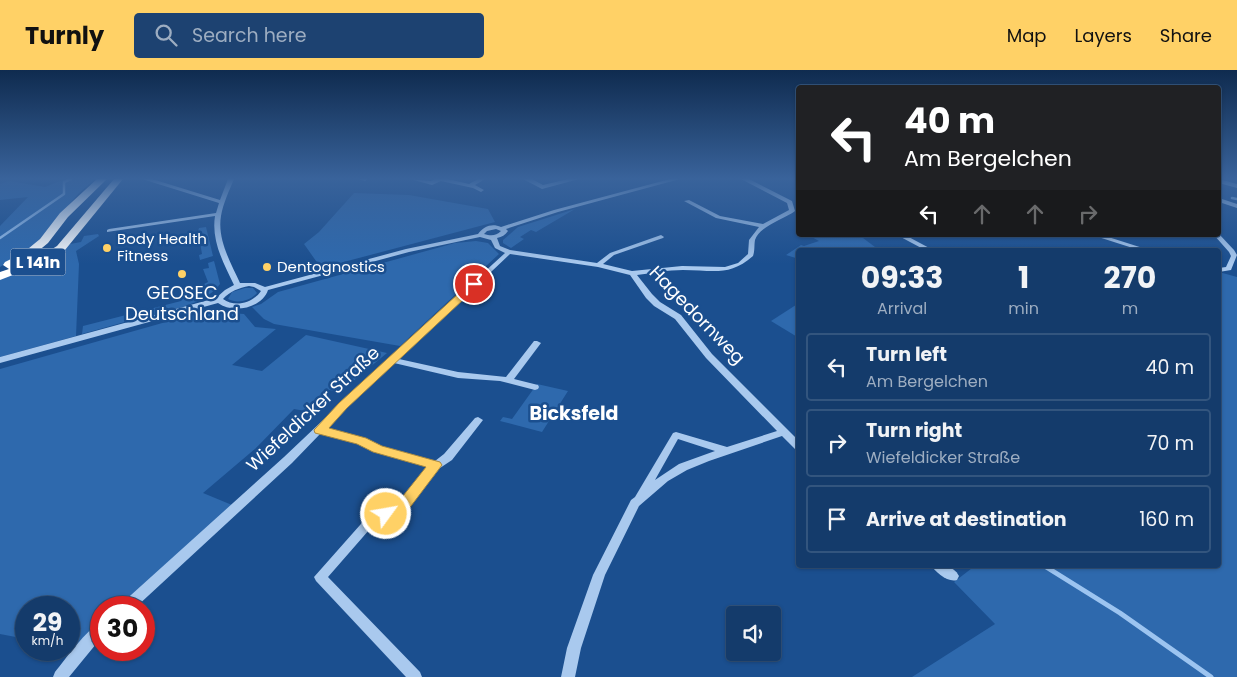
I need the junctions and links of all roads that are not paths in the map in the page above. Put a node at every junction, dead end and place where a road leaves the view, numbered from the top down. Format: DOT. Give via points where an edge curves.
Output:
graph roads {
  1 [pos="72,207"];
  2 [pos="94,207"];
  3 [pos="221,207"];
  4 [pos="570,207"];
  5 [pos="700,207"];
  6 [pos="791,207"];
  7 [pos="219,214"];
  8 [pos="764,226"];
  9 [pos="502,228"];
  10 [pos="109,232"];
  11 [pos="480,234"];
  12 [pos="661,236"];
  13 [pos="904,237"];
  14 [pos="1102,237"];
  15 [pos="1218,237"];
  16 [pos="494,238"];
  17 [pos="926,248"];
  18 [pos="1139,248"];
  19 [pos="509,252"];
  20 [pos="598,265"];
  21 [pos="0,269"];
  22 [pos="1221,270"];
  23 [pos="632,273"];
  24 [pos="0,276"];
  25 [pos="238,287"];
  26 [pos="265,289"];
  27 [pos="220,300"];
  28 [pos="537,343"];
  29 [pos="0,360"];
  30 [pos="392,360"];
  31 [pos="508,380"];
  32 [pos="535,387"];
  33 [pos="478,420"];
  34 [pos="320,430"];
  35 [pos="784,432"];
  36 [pos="796,444"];
  37 [pos="727,450"];
  38 [pos="436,465"];
  39 [pos="636,503"];
  40 [pos="941,568"];
  41 [pos="953,576"];
  42 [pos="139,596"];
  43 [pos="90,641"];
  44 [pos="60,677"];
  45 [pos="415,677"];
  46 [pos="568,677"];
  1 -- 21 [label="highway, L 141n" via="27,255"];
  2 -- 24 [label="highway, L 141n" via="61,248 48,257"];
  3 -- 7 [label="street"];
  4 -- 9 [label="street"];
  5 -- 8 [label="street" via="718,216"];
  6 -- 8 [label="street" via="791,212"];
  7 -- 10 [label="street"];
  7 -- 25 [label="street" via="217,228 223,254"];
  8 -- 23 [label="street" via="752,240 751,255 735,266 717,270 682,268"];
  9 -- 11 [label="street" via="488,228"];
  9 -- 16 [label="street" via="505,233"];
  11 -- 16 [label="street"];
  11 -- 26 [label="street"];
  12 -- 20 [label="street" via="612,254"];
  13 -- 17 [label="street"];
  14 -- 18 [label="street"];
  15 -- 22 [label="street" via="1234,256 1229,269"];
  16 -- 19 [label="street" via="497,247"];
  19 -- 20 [label="street"];
  19 -- 30 [label="street, Wiefeldicker Straße"];
  20 -- 23 [label="street"];
  23 -- 35 [label="street, Hagedornweg" via="649,296 678,317 709,356"];
  25 -- 26 [label="street" via="253,285"];
  25 -- 27 [label="street" via="224,293"];
  26 -- 27 [label="street" via="263,296 247,304 227,305"];
  27 -- 29 [label="street"];
  28 -- 31 [label="street"];
  30 -- 31 [label="street" via="458,375"];
  30 -- 34 [label="street, Wiefeldicker Straße"];
  31 -- 32 [label="street"];
  33 -- 38 [label="street" via="448,457"];
  34 -- 38 [label="street"];
  34 -- 42 [label="street, Wiefeldicker Straße"];
  35 -- 36 [label="street, Hagedornweg"];
  35 -- 37 [label="street"];
  37 -- 39 [label="street" via="664,478"];
  37 -- 39 [label="street" via="676,435"];
  38 -- 45 [label="street" via="400,510 372,519 320,577"];
  39 -- 46 [label="street" via="599,574 574,648"];
  40 -- 41 [label="street"];
  43 -- 44 [label="street"];
}
